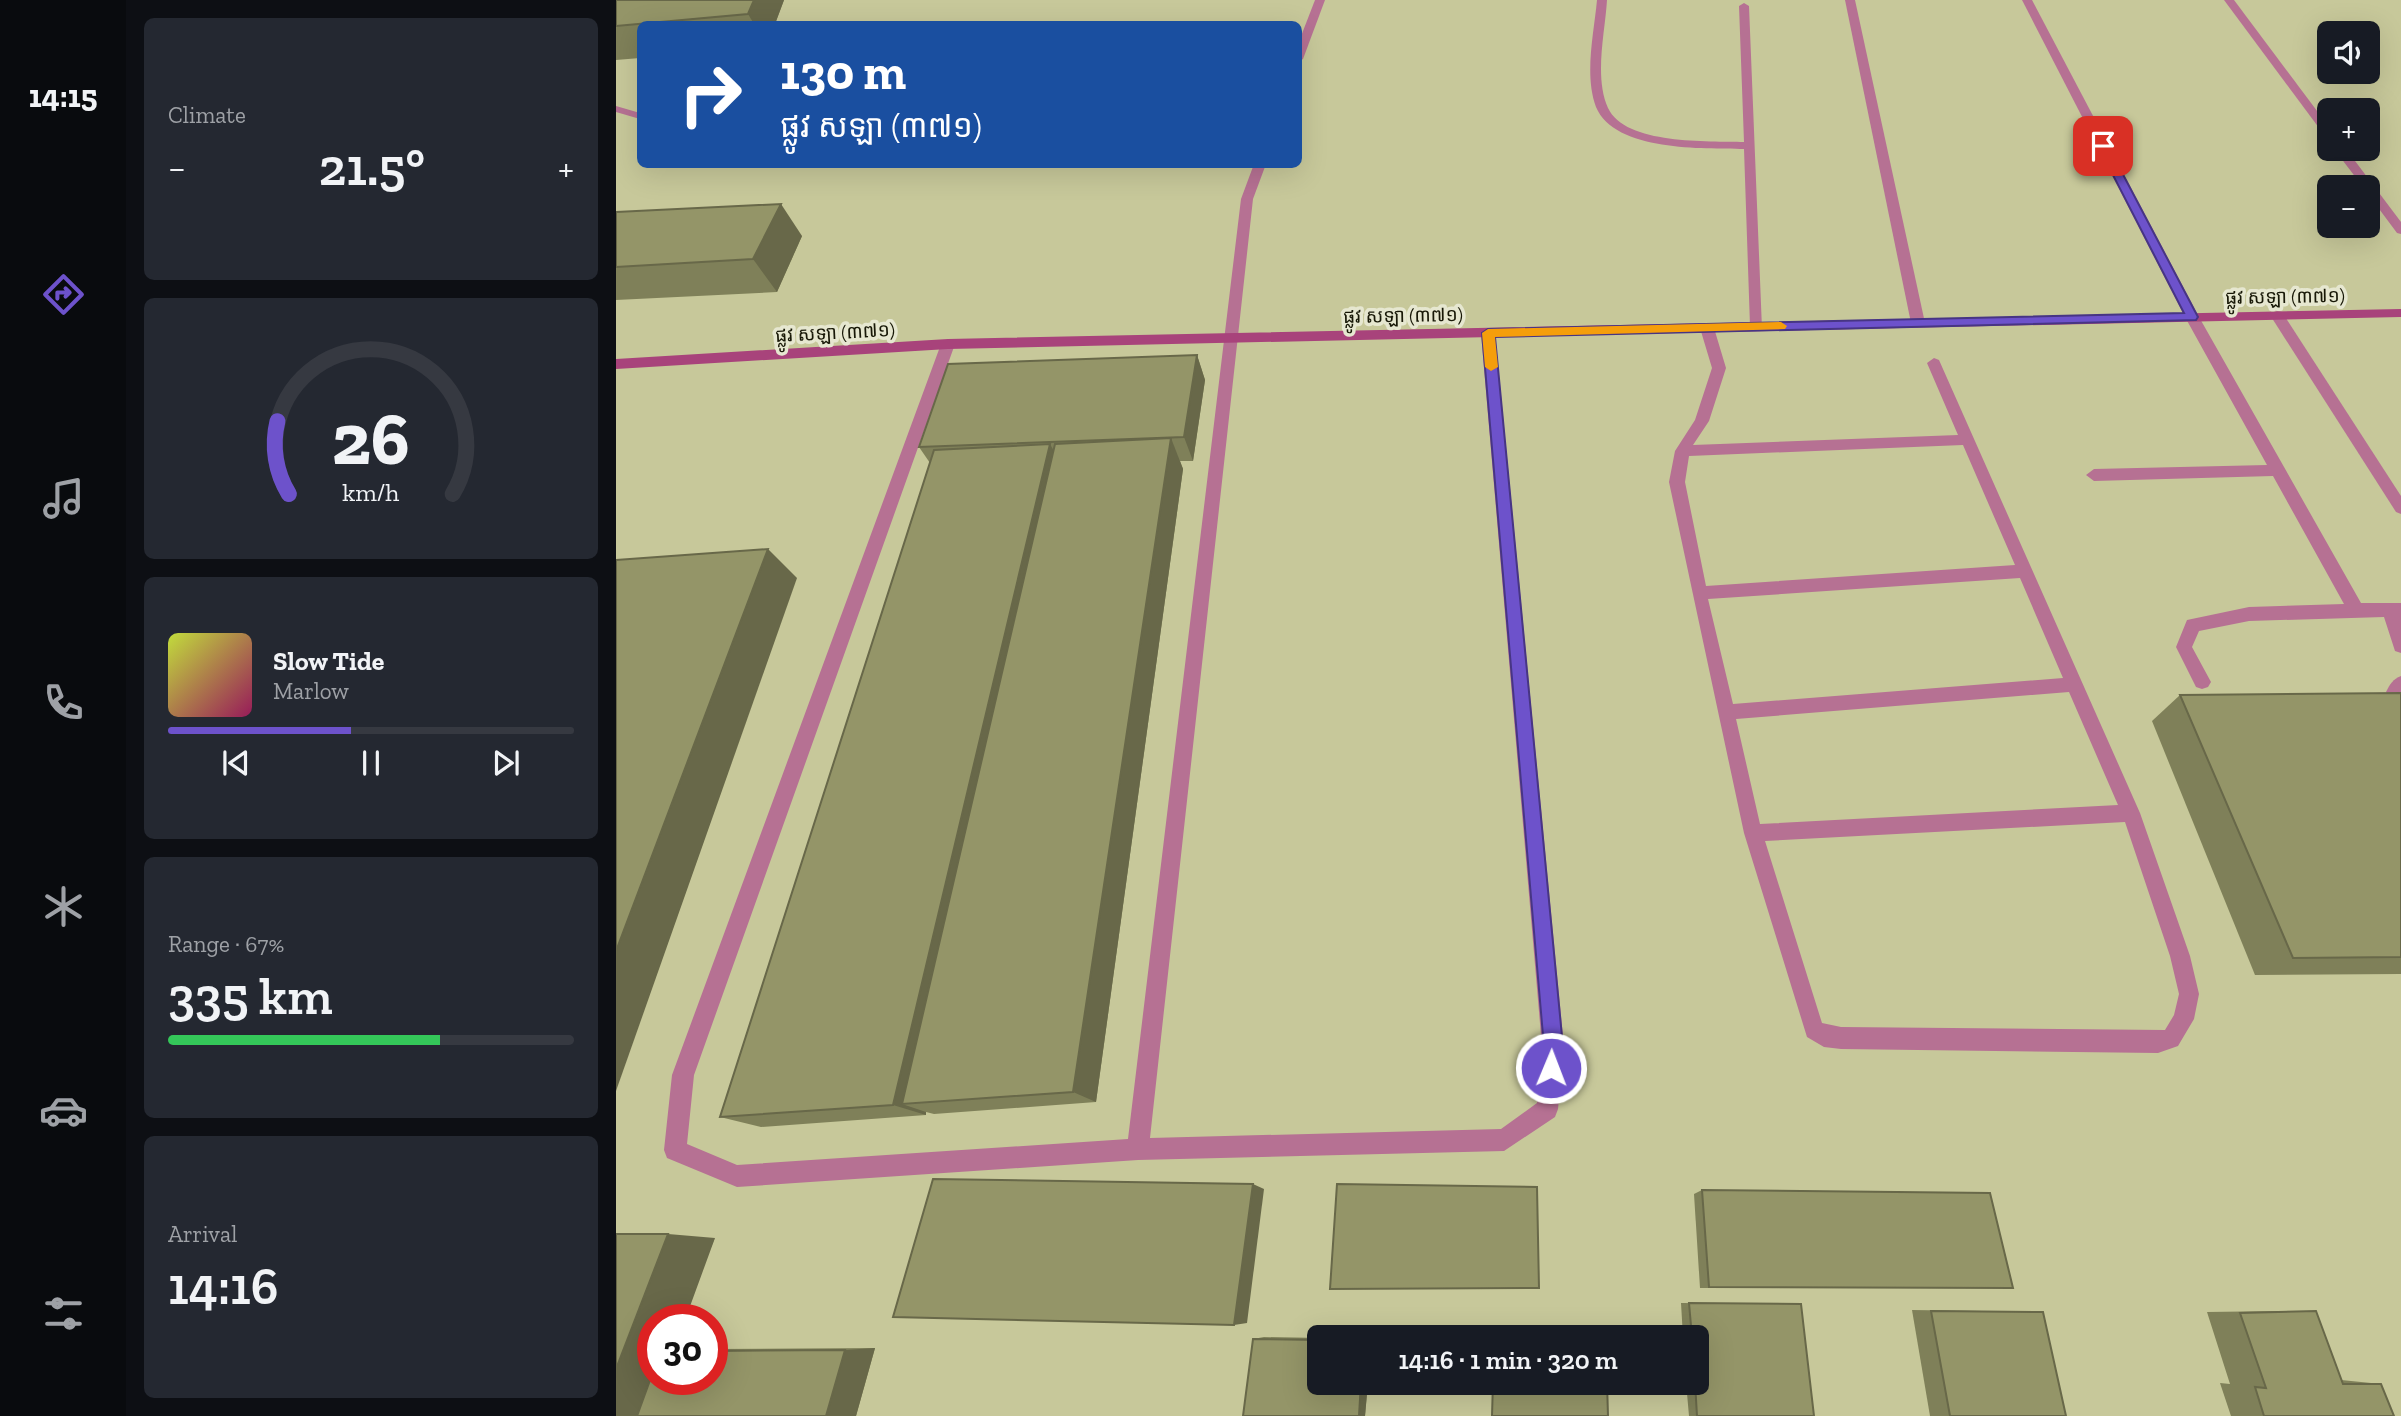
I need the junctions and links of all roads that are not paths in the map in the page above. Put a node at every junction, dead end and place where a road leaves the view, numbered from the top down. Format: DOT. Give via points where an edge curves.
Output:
graph roads {
  1 [pos="1320,0"];
  2 [pos="1602,0"];
  3 [pos="1850,0"];
  4 [pos="2027,0"];
  5 [pos="2229,0"];
  6 [pos="1744,6"];
  7 [pos="1302,48"];
  8 [pos="616,109"];
  9 [pos="637,115"];
  10 [pos="2317,118"];
  11 [pos="1750,146"];
  12 [pos="2349,161"];
  13 [pos="1259,168"];
  14 [pos="2401,230"];
  15 [pos="2401,313"];
  16 [pos="2277,315"];
  17 [pos="2192,317"];
  18 [pos="1918,323"];
  19 [pos="1757,327"];
  20 [pos="1707,328"];
  21 [pos="1488,333"];
  22 [pos="1231,338"];
  23 [pos="948,344"];
  24 [pos="1934,363"];
  25 [pos="616,364"];
  26 [pos="1969,440"];
  27 [pos="1682,451"];
  28 [pos="2277,470"];
  29 [pos="2094,475"];
  30 [pos="2401,509"];
  31 [pos="2026,571"];
  32 [pos="1699,593"];
  33 [pos="2396,610"];
  34 [pos="2356,611"];
  35 [pos="2401,646"];
  36 [pos="2203,682"];
  37 [pos="2075,684"];
  38 [pos="1726,712"];
  39 [pos="2132,813"];
  40 [pos="1753,833"];
  41 [pos="1138,1149"];
  1 -- 7 [label="street"];
  2 -- 11 [label="street" via="1598,84 1602,109 1613,125 1634,135 1664,140"];
  3 -- 18 [label="street"];
  4 -- 17 [label="street"];
  5 -- 10 [label="street"];
  6 -- 11 [label="street"];
  8 -- 9 [label="street"];
  11 -- 19 [label="street"];
  12 -- 14 [label="street"];
  13 -- 22 [label="street" via="1247,199"];
  15 -- 16 [label="street, ផ្លូវ សឡា (៣៧១)"];
  16 -- 17 [label="street, ផ្លូវ សឡា (៣៧១)"];
  16 -- 30 [label="street"];
  17 -- 18 [label="street, ផ្លូវ សឡា (៣៧១)"];
  17 -- 28 [label="street"];
  18 -- 19 [label="street, ផ្លូវ សឡា (៣៧១)"];
  19 -- 20 [label="street, ផ្លូវ សឡា (៣៧១)"];
  20 -- 21 [label="street, ផ្លូវ សឡា (៣៧១)"];
  20 -- 27 [label="street" via="1718,368 1702,421"];
  21 -- 22 [label="street, ផ្លូវ សឡា (៣៧១)"];
  21 -- 41 [label="street" via="1553,1047 1547,1109 1504,1140"];
  22 -- 23 [label="street, ផ្លូវ សឡា (៣៧១)"];
  22 -- 41 [label="street"];
  23 -- 25 [label="street, ផ្លូវ សឡា (៣៧១)"];
  23 -- 41 [label="street" via="683,1075 675,1150 737,1175"];
  24 -- 26 [label="street"];
  26 -- 27 [label="street"];
  26 -- 31 [label="street"];
  27 -- 32 [label="street" via="1677,482"];
  28 -- 29 [label="street"];
  28 -- 34 [label="street"];
  31 -- 32 [label="street"];
  31 -- 37 [label="street"];
  32 -- 38 [label="street"];
  33 -- 34 [label="street"];
  33 -- 35 [label="street"];
  34 -- 36 [label="street" via="2249,614 2193,625 2185,647"];
  37 -- 38 [label="street"];
  37 -- 39 [label="street"];
  38 -- 40 [label="street"];
  39 -- 40 [label="street"];
  39 -- 40 [label="street" via="2189,993 2179,1031 2158,1042 1824,1036 1809,1022"];
}
